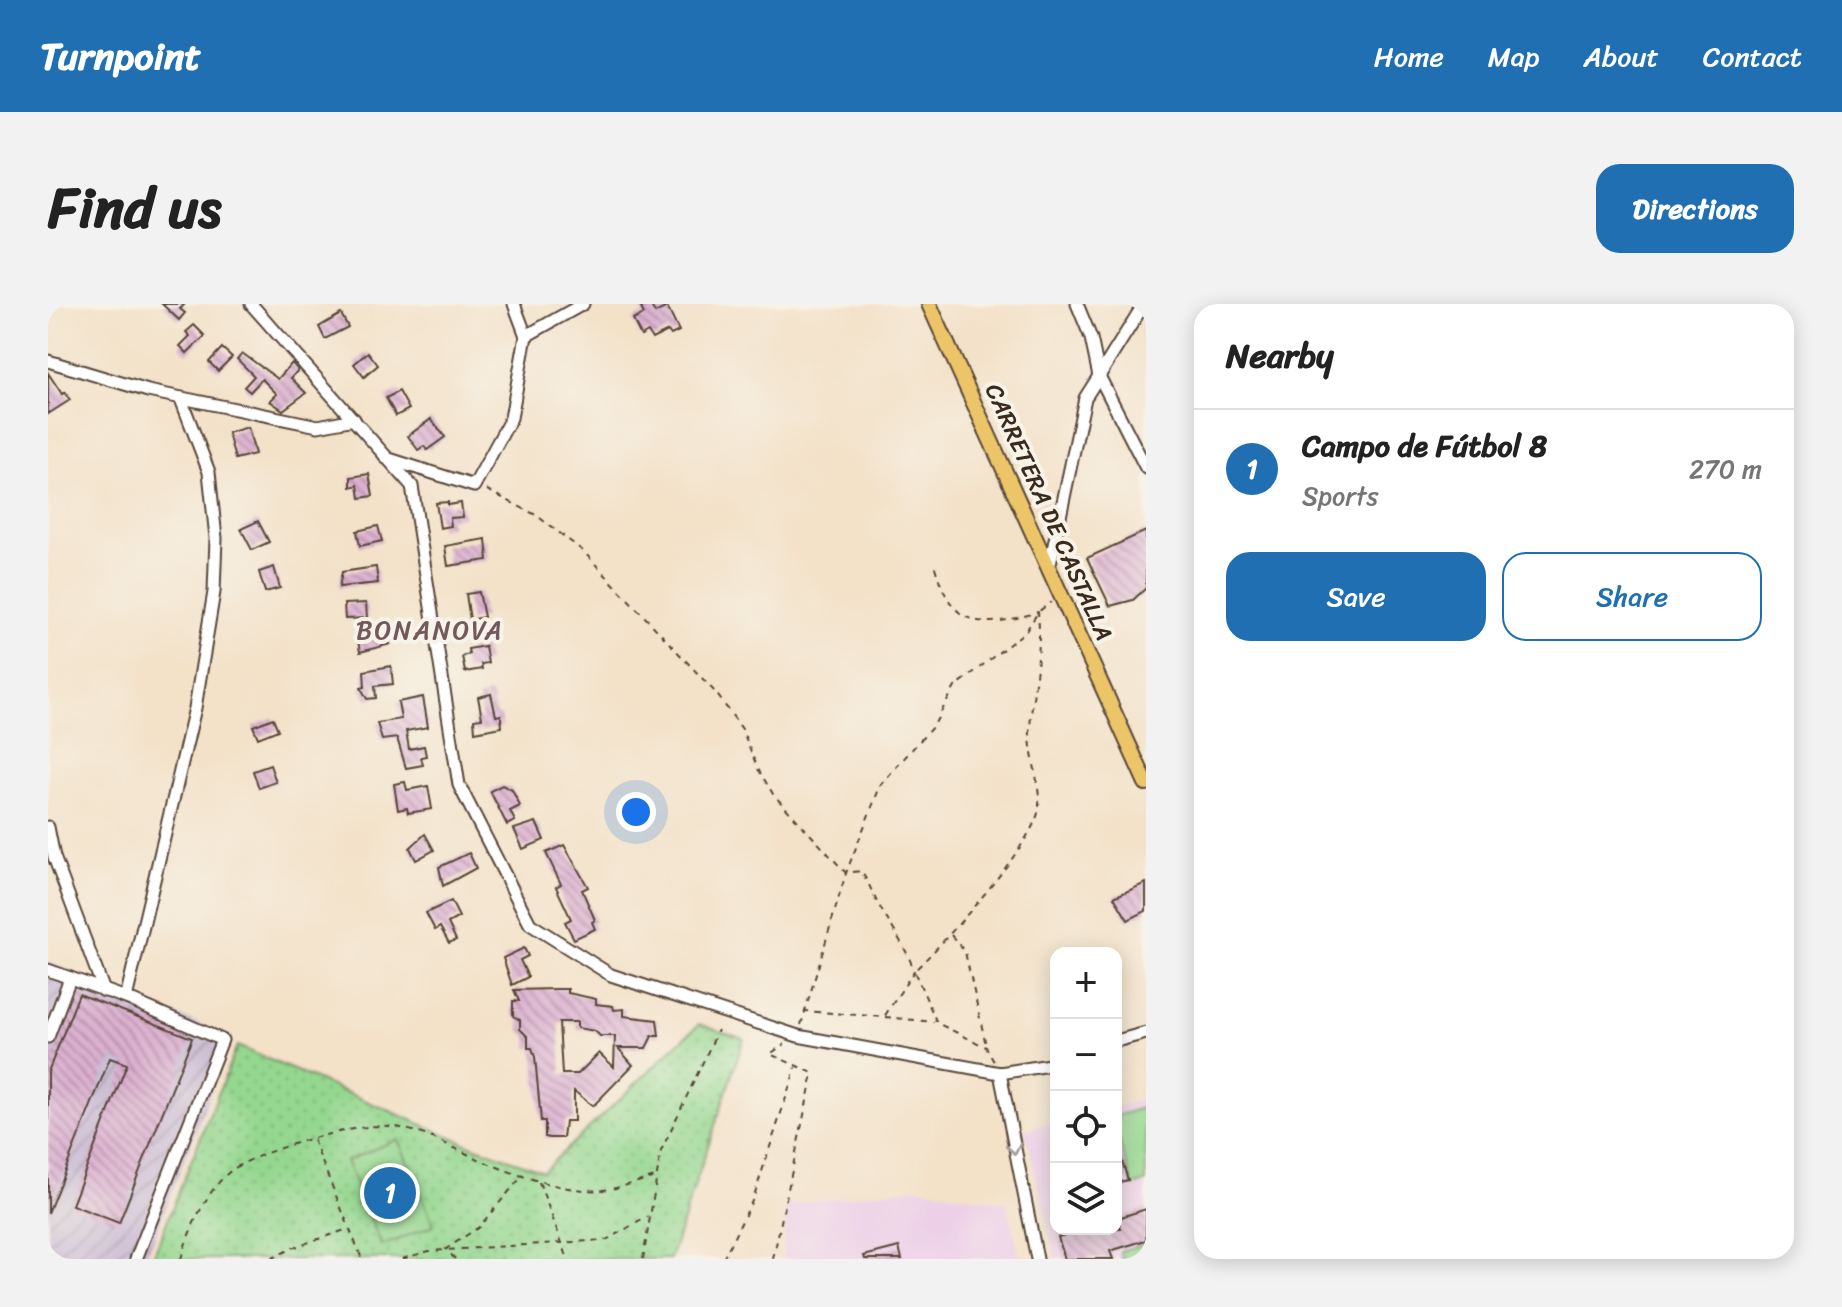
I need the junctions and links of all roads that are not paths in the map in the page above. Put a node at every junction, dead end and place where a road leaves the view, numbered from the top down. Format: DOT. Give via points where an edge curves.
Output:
graph roads {
  1 [pos="251,304"];
  2 [pos="514,304"];
  3 [pos="583,304"];
  4 [pos="929,304"];
  5 [pos="1077,304"];
  6 [pos="1144,304"];
  7 [pos="526,336"];
  8 [pos="48,361"];
  9 [pos="1099,376"];
  10 [pos="181,399"];
  11 [pos="354,419"];
  12 [pos="386,458"];
  13 [pos="1146,468"];
  14 [pos="1050,564"];
  15 [pos="1146,783"];
  16 [pos="48,827"];
  17 [pos="48,970"];
  18 [pos="70,978"];
  19 [pos="104,991"];
  20 [pos="126,998"];
  21 [pos="1146,1033"];
  22 [pos="48,1037"];
  23 [pos="1122,1039"];
  24 [pos="1050,1065"];
  25 [pos="1000,1073"];
  26 [pos="136,1259"];
  27 [pos="1037,1259"];
  1 -- 11 [label="street"];
  2 -- 7 [label="street"];
  3 -- 7 [label="street"];
  4 -- 14 [label="main road, CARRETERA DE CASTALLA"];
  5 -- 9 [label="street"];
  6 -- 9 [label="street"];
  7 -- 12 [label="street" via="511,418 474,486"];
  8 -- 10 [label="street"];
  9 -- 13 [label="street"];
  9 -- 14 [label="street" via="1085,398"];
  10 -- 11 [label="street" via="318,426"];
  10 -- 20 [label="street" via="209,472 216,538 214,592 195,708"];
  11 -- 12 [label="street"];
  12 -- 25 [label="street" via="412,486 459,785 530,924 611,975 798,1036"];
  14 -- 15 [label="main road, CARRETERA DE CASTALLA"];
  16 -- 19 [label="street" via="54,857"];
  17 -- 18 [label="street"];
  18 -- 19 [label="street"];
  18 -- 22 [label="street"];
  19 -- 20 [label="street"];
  20 -- 26 [label="street" via="222,1040"];
  21 -- 23 [label="street"];
  24 -- 25 [label="street"];
  25 -- 27 [label="street, one-way"];
}
